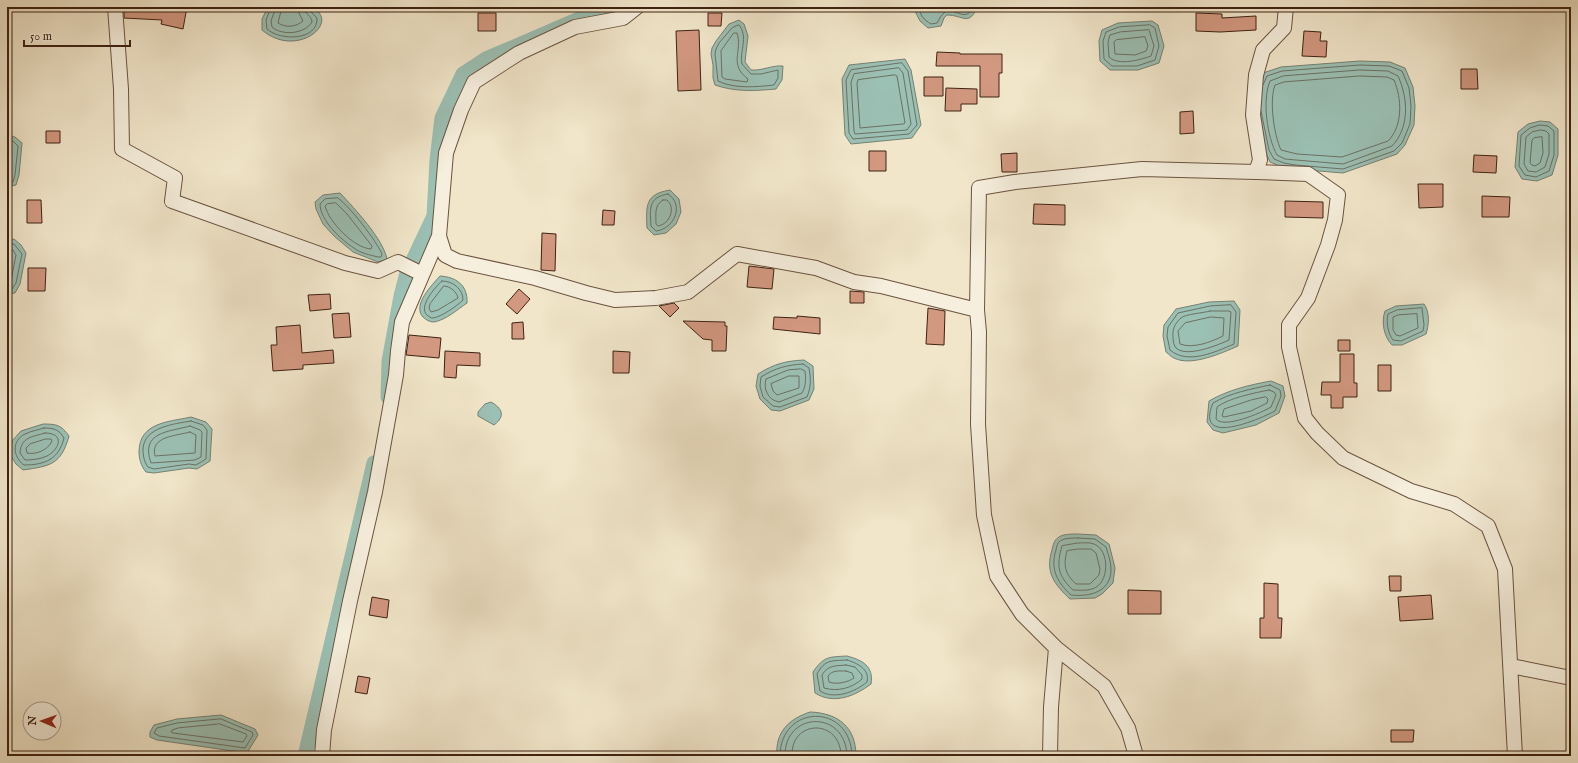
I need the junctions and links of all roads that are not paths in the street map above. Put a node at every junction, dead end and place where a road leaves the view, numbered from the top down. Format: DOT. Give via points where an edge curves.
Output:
graph roads {
  1 [pos="115,7"];
  2 [pos="637,7"];
  3 [pos="1286,7"];
  4 [pos="1256,172"];
  5 [pos="439,236"];
  6 [pos="422,274"];
  7 [pos="977,310"];
  8 [pos="1056,648"];
  9 [pos="1511,666"];
  10 [pos="1571,678"];
  11 [pos="322,756"];
  12 [pos="1050,756"];
  13 [pos="1136,756"];
  14 [pos="1515,756"];
  1 -- 6 [label="street" via="122,149 175,178 172,201 345,263 378,271 398,262"];
  2 -- 5 [label="street" via="623,18 575,27 519,53 474,82 460,110 446,153"];
  3 -- 4 [label="street" via="1284,28 1263,50 1256,75 1253,115 1260,160"];
  4 -- 7 [label="street" via="1142,169 979,188"];
  4 -- 9 [label="street" via="1308,174 1338,195 1328,245 1308,298 1289,325 1289,347 1305,418 1316,433 1343,458 1411,491 1454,504 1488,526 1505,569"];
  5 -- 6 [label="street"];
  5 -- 7 [label="street" via="445,255 457,261 535,278 615,300 656,298 688,292 737,254 816,268 854,282 881,286"];
  6 -- 11 [label="street" via="402,322 396,375 375,492 324,730"];
  7 -- 8 [label="street" via="978,424 984,515 997,576 1022,614"];
  8 -- 12 [label="street"];
  8 -- 13 [label="street" via="1104,686 1128,728"];
  9 -- 10 [label="street"];
  9 -- 14 [label="street"];
}
